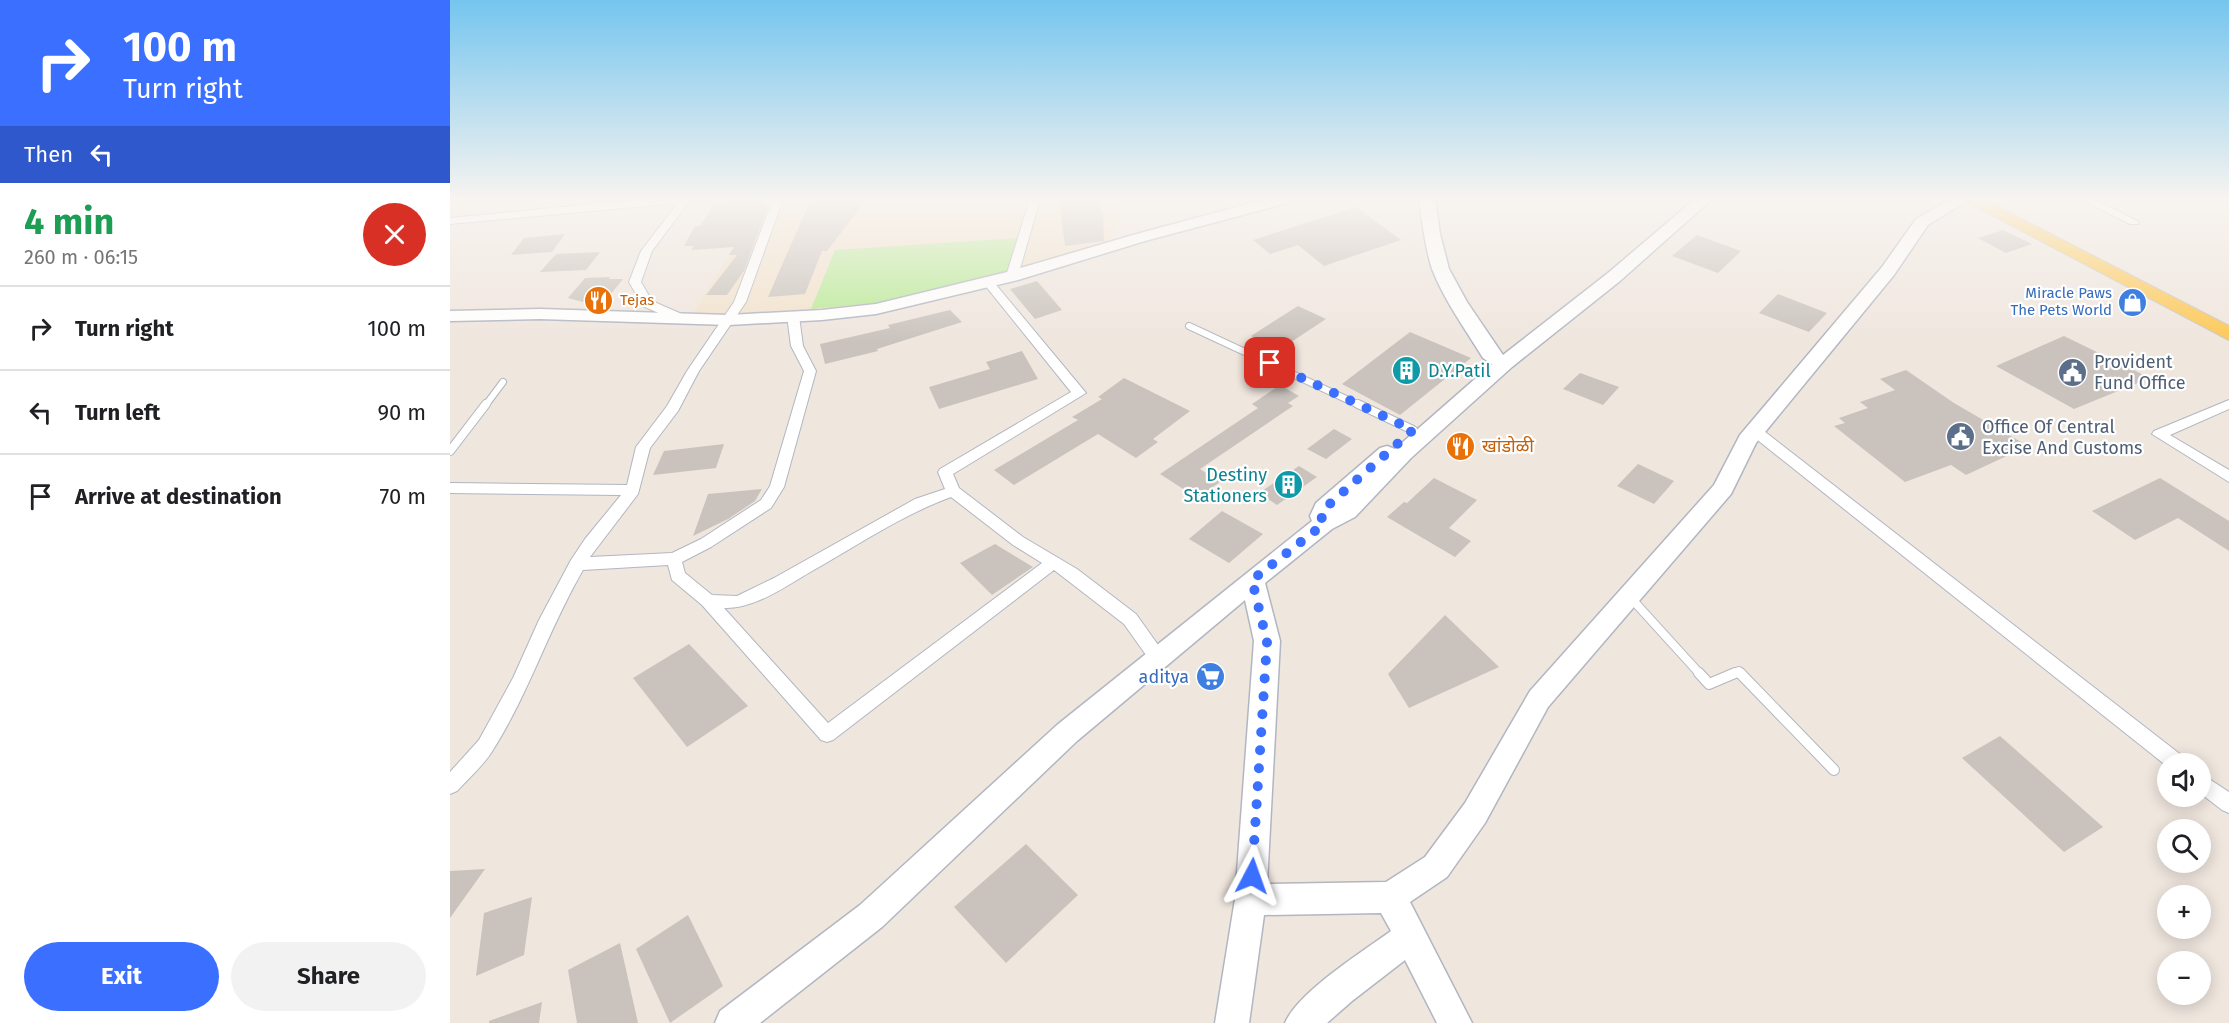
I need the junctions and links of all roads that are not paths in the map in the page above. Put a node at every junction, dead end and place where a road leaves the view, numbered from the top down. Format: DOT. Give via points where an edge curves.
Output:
graph roads {
  1 [pos="650,247"];
  2 [pos="761,247"];
  3 [pos="1021,247"];
  4 [pos="1110,247"];
  5 [pos="1435,247"];
  6 [pos="1633,247"];
  7 [pos="1650,247"];
  8 [pos="1905,247"];
  9 [pos="2060,247"];
  10 [pos="2088,247"];
  11 [pos="1012,276"];
  12 [pos="988,282"];
  13 [pos="450,316"];
  14 [pos="794,316"];
  15 [pos="2229,316"];
  16 [pos="680,318"];
  17 [pos="729,320"];
  18 [pos="1189,326"];
  19 [pos="2229,334"];
  20 [pos="1499,360"];
  21 [pos="503,382"];
  22 [pos="2229,404"];
  23 [pos="1413,430"];
  24 [pos="1755,431"];
  25 [pos="450,451"];
  26 [pos="2229,477"];
  27 [pos="450,488"];
  28 [pos="633,490"];
  29 [pos="954,491"];
  30 [pos="1324,524"];
  31 [pos="674,559"];
  32 [pos="1053,563"];
  33 [pos="578,564"];
  34 [pos="1252,580"];
  35 [pos="1629,596"];
  36 [pos="708,601"];
  37 [pos="1157,657"];
  38 [pos="2164,753"];
  39 [pos="1834,771"];
  40 [pos="450,785"];
  41 [pos="2211,790"];
  42 [pos="2229,804"];
  43 [pos="1390,897"];
  44 [pos="1251,899"];
  45 [pos="1410,937"];
  46 [pos="732,1023"];
  47 [pos="1232,1023"];
  48 [pos="1302,1023"];
  49 [pos="1455,1023"];
  1 -- 16 [label="street" via="634,282 647,303"];
  2 -- 17 [label="street"];
  3 -- 11 [label="street"];
  4 -- 11 [label="street"];
  5 -- 20 [label="street" via="1441,269 1458,302"];
  6 -- 20 [label="street"];
  7 -- 20 [label="street"];
  8 -- 24 [label="street"];
  9 -- 19 [label="main road"];
  10 -- 15 [label="main road"];
  11 -- 12 [label="street"];
  12 -- 14 [label="street" via="876,309"];
  12 -- 29 [label="street" via="1079,393 945,472"];
  13 -- 16 [label="street"];
  14 -- 17 [label="street"];
  14 -- 31 [label="street" via="797,346 810,372 777,488 766,504"];
  16 -- 17 [label="street"];
  17 -- 28 [label="street" via="643,447"];
  18 -- 23 [label="lane"];
  20 -- 23 [label="street"];
  20 -- 30 [label="street" via="1347,511"];
  21 -- 25 [label="lane"];
  22 -- 26 [label="street" via="2159,434"];
  23 -- 30 [label="street" via="1324,509"];
  24 -- 35 [label="street" via="1723,489"];
  24 -- 38 [label="street"];
  27 -- 28 [label="street"];
  28 -- 33 [label="street"];
  29 -- 32 [label="street"];
  29 -- 36 [label="street" via="920,503 740,602"];
  30 -- 34 [label="street"];
  31 -- 33 [label="street"];
  31 -- 36 [label="street" via="678,576"];
  32 -- 36 [label="street" via="827,734"];
  32 -- 37 [label="street" via="1130,619"];
  33 -- 40 [label="street" via="546,620 486,746"];
  34 -- 37 [label="street"];
  34 -- 44 [label="street" via="1267,642"];
  35 -- 39 [label="lane" via="1709,684 1739,670"];
  35 -- 43 [label="street" via="1539,699 1475,813 1436,867"];
  37 -- 46 [label="street" via="1066,734 871,916"];
  41 -- 42 [label="street"];
  43 -- 44 [label="street"];
  43 -- 45 [label="street"];
  44 -- 47 [label="street"];
  45 -- 48 [label="street"];
  45 -- 49 [label="street"];
}
